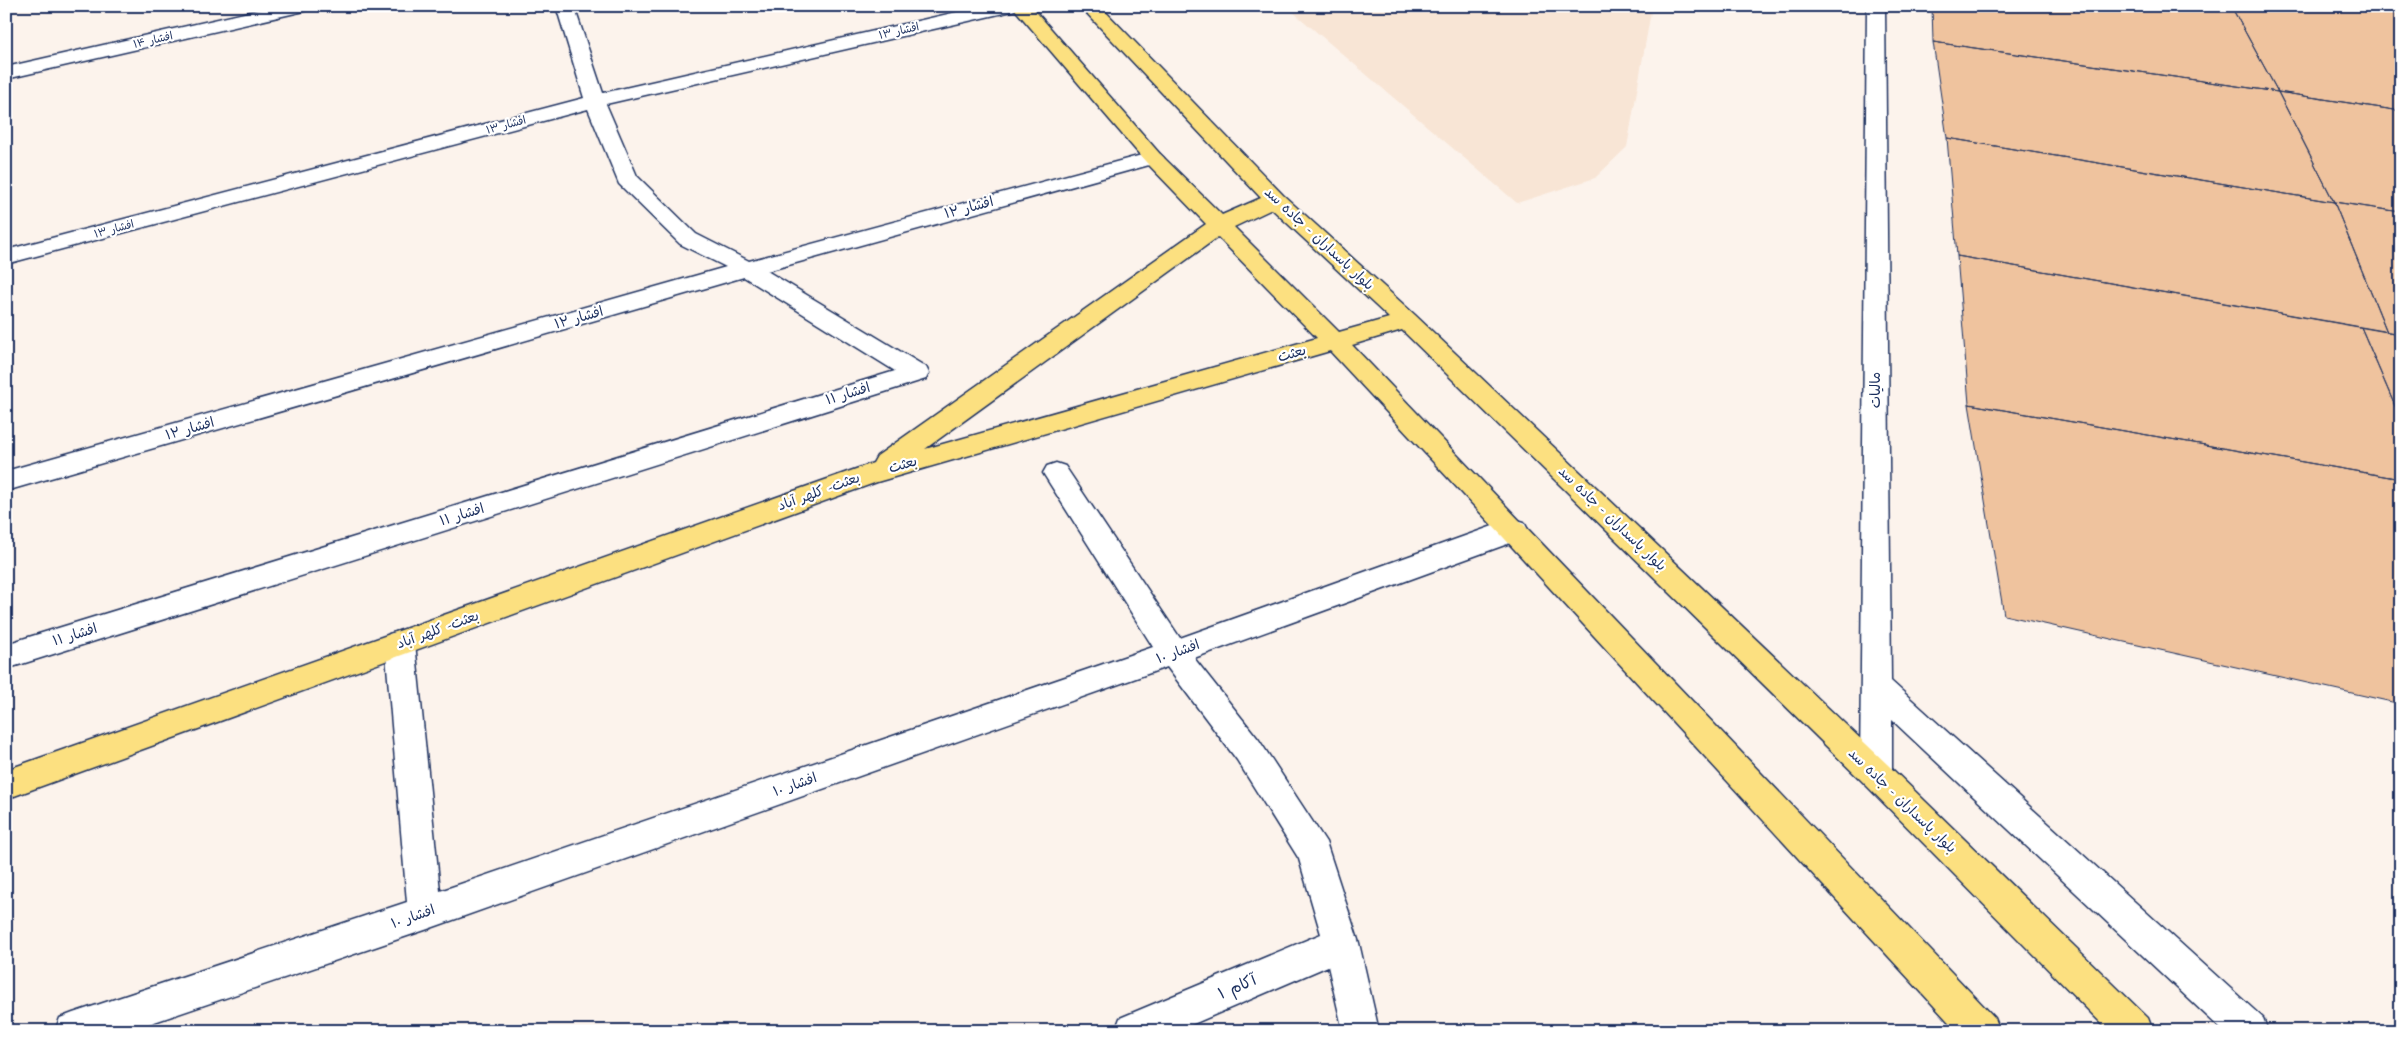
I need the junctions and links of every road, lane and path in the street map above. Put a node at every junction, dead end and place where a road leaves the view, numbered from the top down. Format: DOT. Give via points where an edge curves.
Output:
graph roads {
  1 [pos="300,6"];
  2 [pos="565,6"];
  3 [pos="1008,6"];
  4 [pos="1021,6"];
  5 [pos="1089,6"];
  6 [pos="1876,6"];
  7 [pos="6,73"];
  8 [pos="595,101"];
  9 [pos="1153,158"];
  10 [pos="1275,200"];
  11 [pos="1219,224"];
  12 [pos="6,257"];
  13 [pos="747,269"];
  14 [pos="1407,321"];
  15 [pos="1335,342"];
  16 [pos="1056,473"];
  17 [pos="870,474"];
  18 [pos="6,481"];
  19 [pos="1514,530"];
  20 [pos="400,643"];
  21 [pos="1174,654"];
  22 [pos="6,657"];
  23 [pos="1876,686"];
  24 [pos="1876,774"];
  25 [pos="6,785"];
  26 [pos="425,913"];
  27 [pos="1341,943"];
  28 [pos="73,1031"];
  29 [pos="1133,1031"];
  30 [pos="1361,1031"];
  31 [pos="1982,1031"];
  32 [pos="2136,1031"];
  33 [pos="2250,1031"];
  1 -- 7 [label="street, افشار ۱۴"];
  2 -- 8 [label="street"];
  3 -- 8 [label="street, افشار ۱۳"];
  4 -- 9 [label="main road"];
  5 -- 10 [label="main road, بلوار پاسداران - جاده سد"];
  6 -- 23 [label="street, مالیات"];
  8 -- 12 [label="street, افشار ۱۳"];
  8 -- 13 [label="street" via="627,179 688,239"];
  9 -- 11 [label="main road"];
  9 -- 13 [label="street, افشار ۱۲"];
  10 -- 11 [label="main road, بعثت"];
  10 -- 14 [label="main road, بلوار پاسداران - جاده سد"];
  11 -- 15 [label="main road"];
  11 -- 17 [label="main road, بعثت"];
  13 -- 18 [label="street, افشار ۱۲"];
  13 -- 22 [label="street, افشار ۱۱" via="917,373"];
  14 -- 15 [label="main road, بعثت"];
  14 -- 24 [label="main road, بلوار پاسداران - جاده سد"];
  15 -- 17 [label="main road, بعثت"];
  15 -- 19 [label="main road"];
  16 -- 21 [label="street"];
  17 -- 20 [label="main road, بعثت- کلهر آباد"];
  19 -- 21 [label="street, افشار ۱۰"];
  19 -- 31 [label="main road"];
  20 -- 25 [label="main road, بعثت- کلهر آباد"];
  20 -- 26 [label="street"];
  21 -- 26 [label="street, افشار ۱۰"];
  21 -- 27 [label="street" via="1248,750 1314,853"];
  23 -- 24 [label="street, مالیات"];
  23 -- 33 [label="street"];
  24 -- 32 [label="main road, بلوار پاسداران - جاده سد"];
  26 -- 28 [label="street, افشار ۱۰"];
  27 -- 29 [label="street, آکام ۱"];
  27 -- 30 [label="street"];
}
